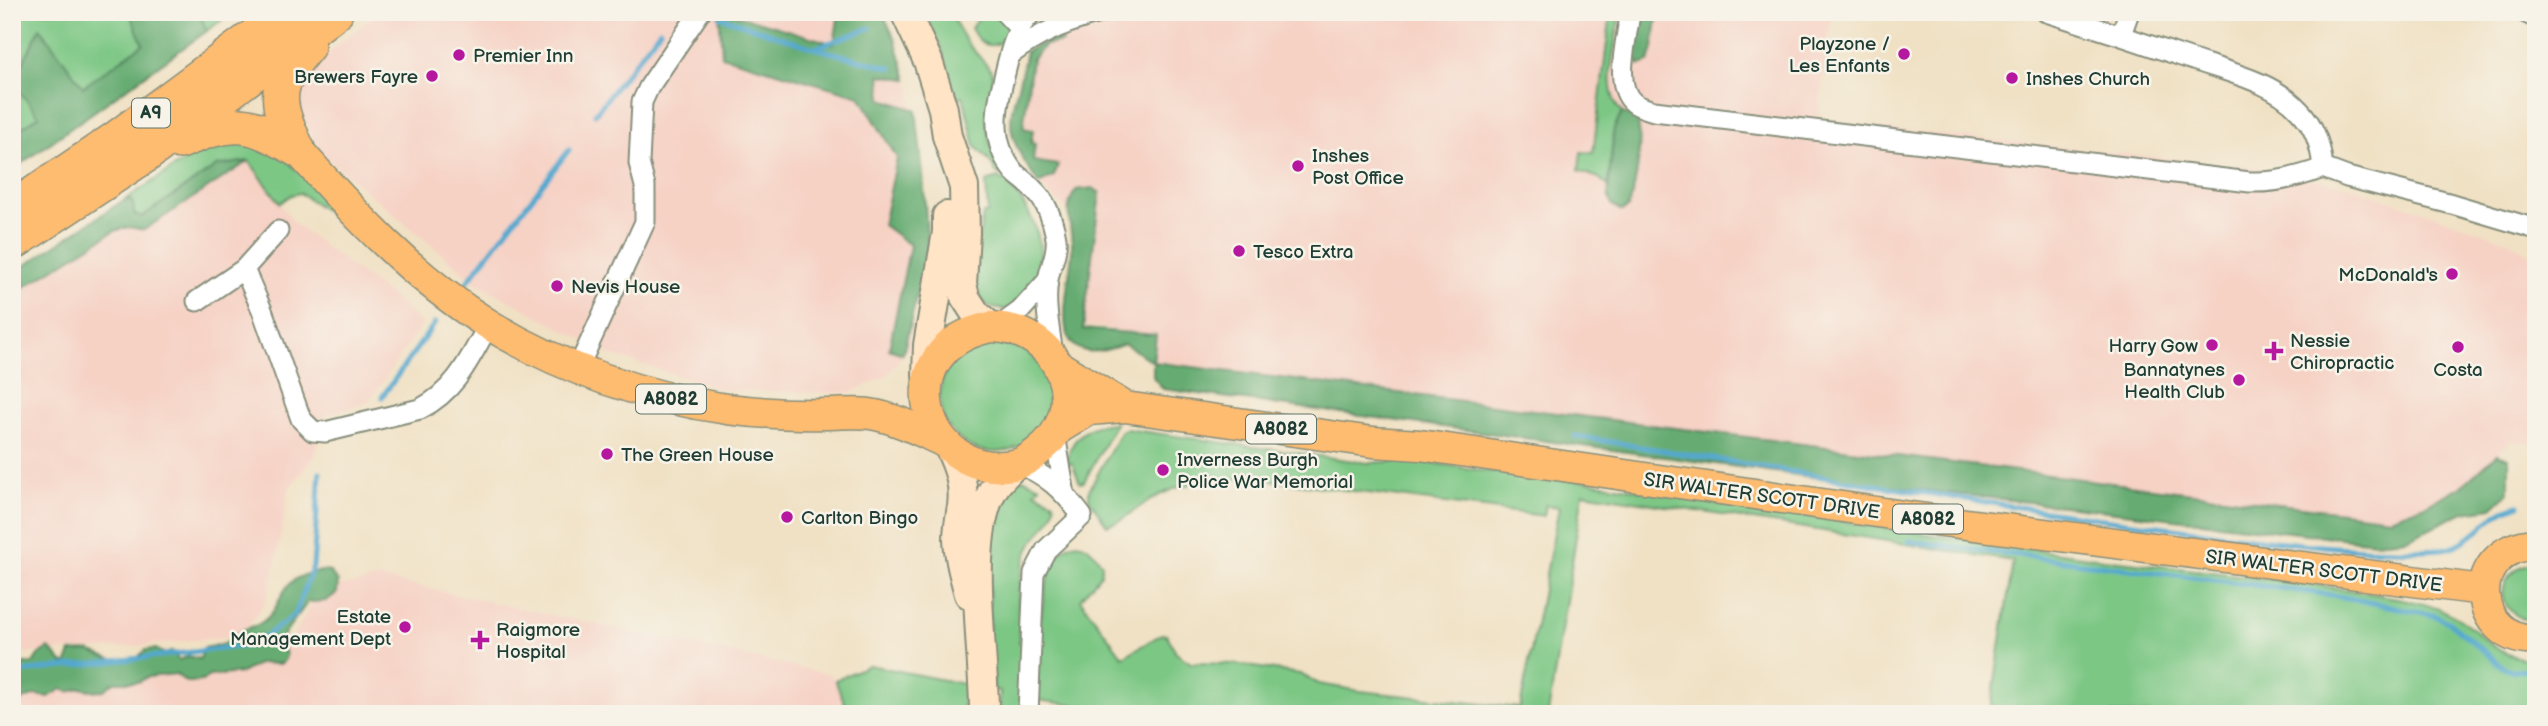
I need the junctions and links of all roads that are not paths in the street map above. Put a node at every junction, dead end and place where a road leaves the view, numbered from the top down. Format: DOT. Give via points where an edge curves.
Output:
graph roads {
  1 [pos="288,12"];
  2 [pos="336,12"];
  3 [pos="700,12"];
  4 [pos="905,12"];
  5 [pos="1004,12"];
  6 [pos="1034,12"];
  7 [pos="1102,12"];
  8 [pos="1630,12"];
  9 [pos="2046,12"];
  10 [pos="2129,12"];
  11 [pos="2524,12"];
  12 [pos="2536,18"];
  13 [pos="1018,28"];
  14 [pos="2121,35"];
  15 [pos="1010,55"];
  16 [pos="947,136"];
  17 [pos="297,149"];
  18 [pos="144,156"];
  19 [pos="2323,168"];
  20 [pos="12,209"];
  21 [pos="2536,229"];
  22 [pos="278,231"];
  23 [pos="12,243"];
  24 [pos="244,269"];
  25 [pos="1048,280"];
  26 [pos="197,301"];
  27 [pos="489,324"];
  28 [pos="994,327"];
  29 [pos="1056,360"];
  30 [pos="578,368"];
  31 [pos="927,380"];
  32 [pos="1125,407"];
  33 [pos="867,413"];
  34 [pos="1057,432"];
  35 [pos="947,444"];
  36 [pos="1016,465"];
  37 [pos="1065,495"];
  38 [pos="2536,544"];
  39 [pos="2483,590"];
  40 [pos="978,623"];
  41 [pos="2536,639"];
  42 [pos="984,714"];
  43 [pos="1028,714"];
  1 -- 20 [label="highway, A9"];
  2 -- 17 [label="highway, A9" via="293,62 282,83 280,107"];
  2 -- 18 [label="highway, A9"];
  3 -- 30 [label="street" via="642,102 639,163 645,186 645,222"];
  4 -- 16 [label="main road" via="928,61"];
  5 -- 13 [label="street"];
  6 -- 13 [label="street"];
  7 -- 15 [label="street" via="1031,38"];
  8 -- 19 [label="street" via="1622,80 1634,104 1654,111 2250,182 2279,181"];
  9 -- 14 [label="street"];
  10 -- 14 [label="street"];
  11 -- 12 [label="street"];
  13 -- 15 [label="street"];
  14 -- 19 [label="street" via="2280,94 2312,127 2321,146"];
  15 -- 25 [label="street" via="995,115 998,135 1014,171 1037,192 1051,219 1056,242"];
  16 -- 28 [label="main road" via="964,187 965,297 976,314"];
  16 -- 31 [label="main road" via="947,232 928,345"];
  17 -- 18 [label="highway, A9" via="261,129 240,125 202,132"];
  17 -- 27 [label="main road, A8082" via="381,239 446,295"];
  18 -- 23 [label="highway, A9"];
  19 -- 21 [label="street"];
  22 -- 24 [label="street"];
  24 -- 26 [label="street"];
  24 -- 27 [label="street" via="301,419 313,431 325,432 433,402 457,379"];
  25 -- 28 [label="street" via="1020,311"];
  25 -- 29 [label="street"];
  27 -- 30 [label="main road, A8082"];
  28 -- 29 [label="main road, A8082" via="1026,334"];
  28 -- 31 [label="main road, A8082" via="958,339 941,354"];
  29 -- 32 [label="main road, SIR WALTER SCOTT DRIVE / A8082"];
  29 -- 34 [label="main road" via="1066,392"];
  30 -- 33 [label="main road, A8082" via="674,400 728,409"];
  31 -- 33 [label="main road, A8082" via="898,402"];
  31 -- 35 [label="main road" via="932,421"];
  32 -- 34 [label="main road, SIR WALTER SCOTT DRIVE / A8082" via="1089,410"];
  32 -- 39 [label="main road, SIR WALTER SCOTT DRIVE / A8082" via="1911,517"];
  33 -- 35 [label="main road, A8082" via="893,419"];
  34 -- 36 [label="main road, A8082" via="1044,447"];
  34 -- 37 [label="street"];
  35 -- 36 [label="main road, A8082" via="976,463"];
  35 -- 40 [label="main road" via="962,483 959,555"];
  36 -- 37 [label="street" via="1035,469"];
  36 -- 40 [label="main road" via="996,485 986,506 980,537"];
  37 -- 43 [label="street" via="1082,516 1046,550 1034,573"];
  38 -- 39 [label="main road" via="2520,545 2500,556"];
  39 -- 41 [label="main road" via="2491,618 2501,629"];
  40 -- 42 [label="main road"];
}
